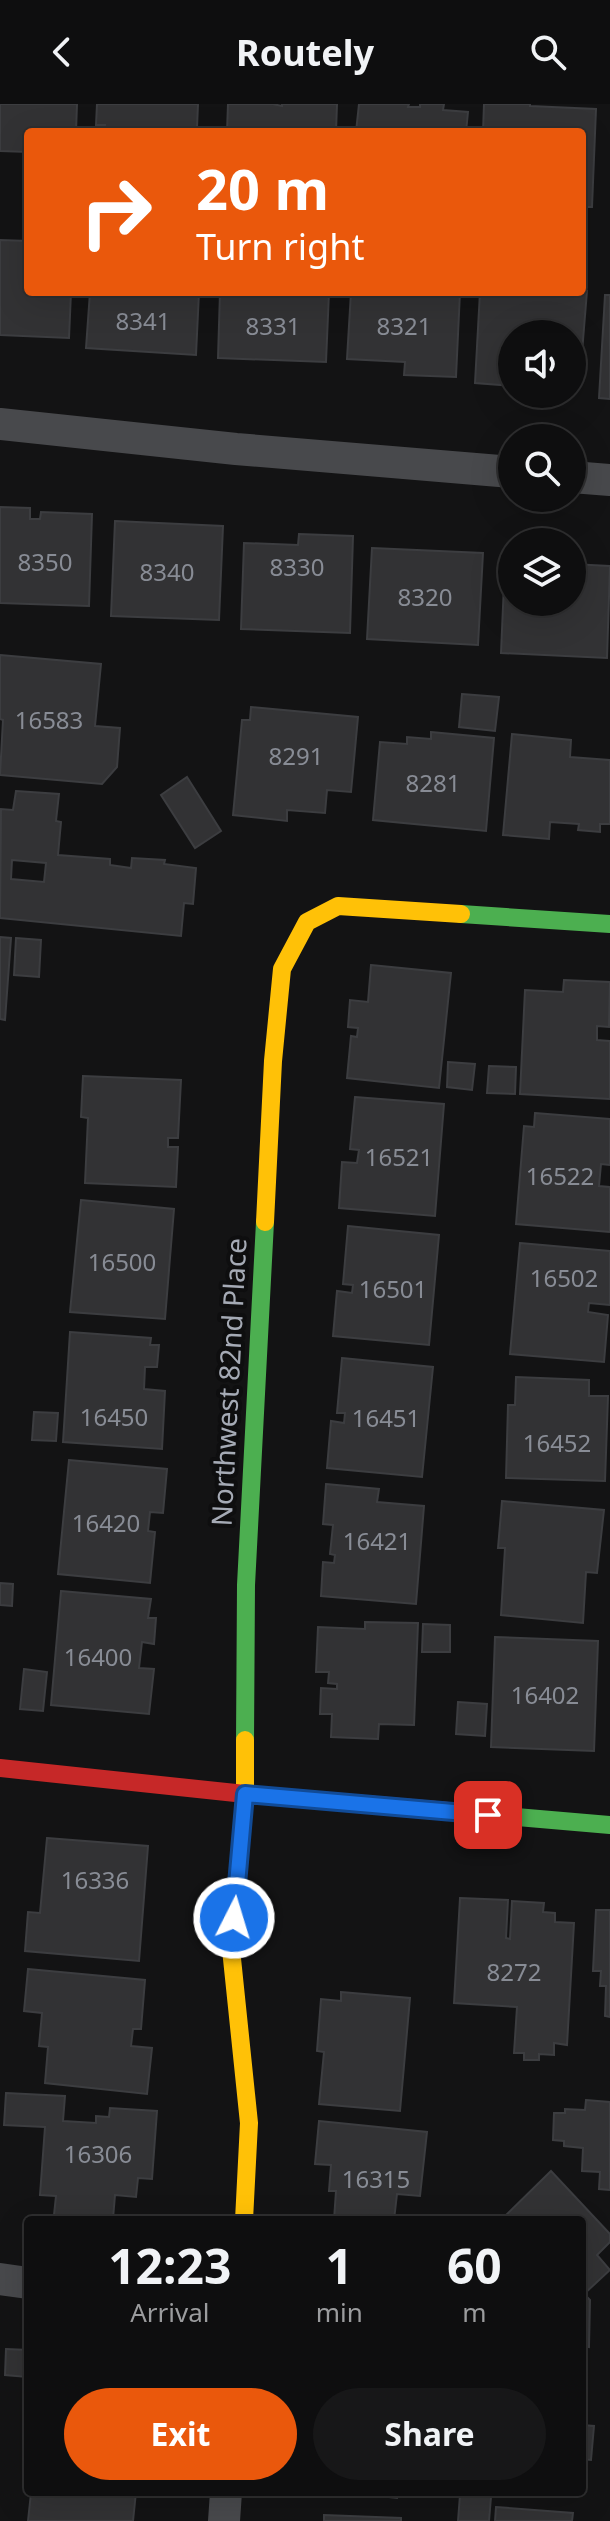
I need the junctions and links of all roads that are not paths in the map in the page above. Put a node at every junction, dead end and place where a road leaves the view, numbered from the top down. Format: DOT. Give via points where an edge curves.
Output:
graph roads {
  1 [pos="0,424"];
  2 [pos="498,471"];
  3 [pos="586,478"];
  4 [pos="610,480"];
  5 [pos="610,924"];
  6 [pos="0,1768"];
  7 [pos="245,1794"];
  8 [pos="610,1825"];
  9 [pos="244,2216"];
  10 [pos="0,2279"];
  11 [pos="24,2282"];
  12 [pos="226,2496"];
  13 [pos="224,2521"];
  1 -- 2 [label="street"];
  3 -- 4 [label="street"];
  5 -- 7 [label="street, Northwest 82nd Place" via="338,906 307,922 282,969 246,1585"];
  6 -- 7 [label="street"];
  7 -- 8 [label="street"];
  7 -- 9 [label="street, Northwest 82nd Place" via="231,1949 249,2123"];
  10 -- 11 [label="street"];
  12 -- 13 [label="street"];
}
